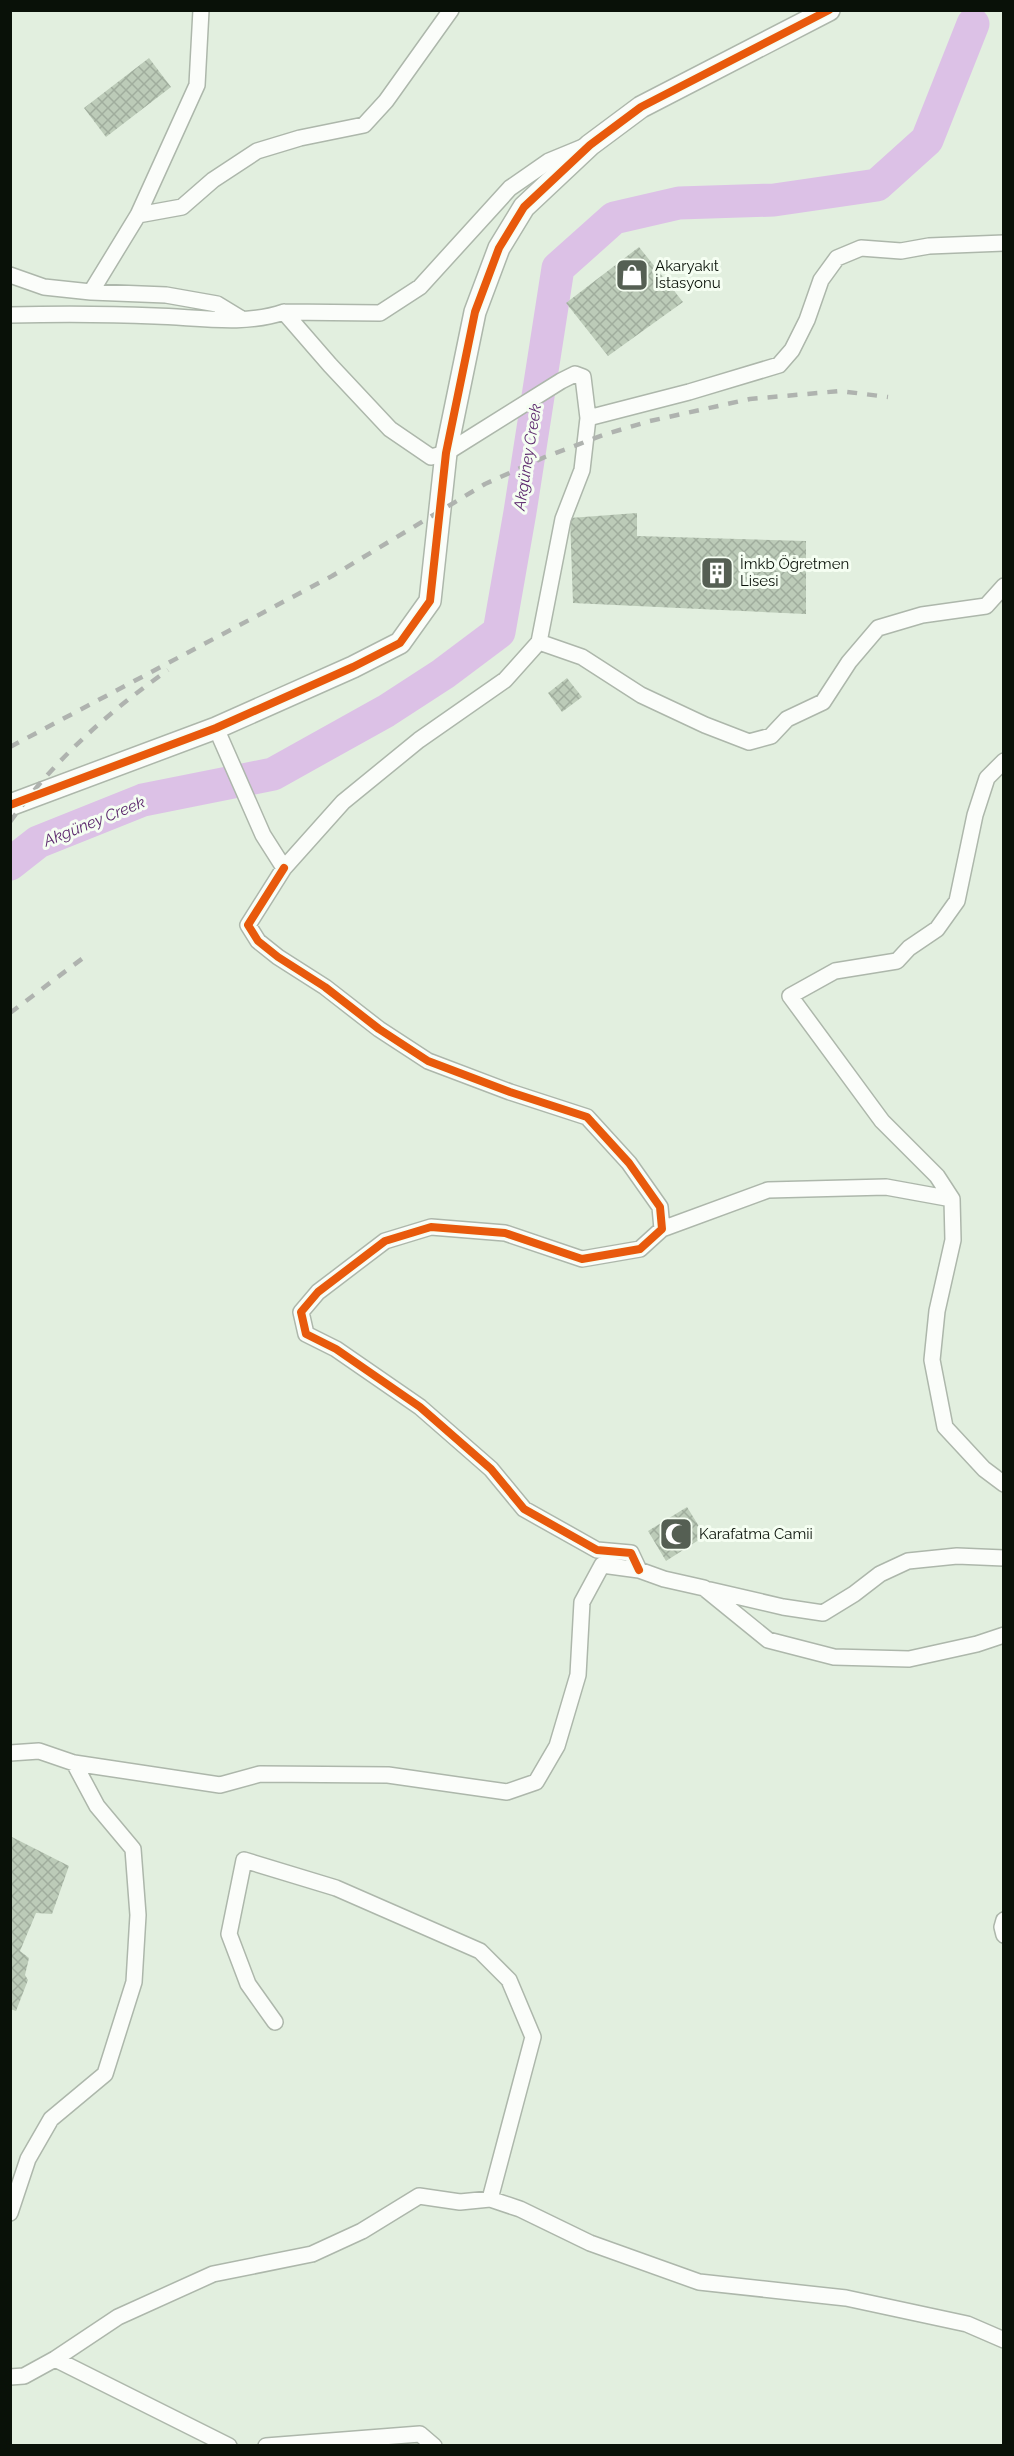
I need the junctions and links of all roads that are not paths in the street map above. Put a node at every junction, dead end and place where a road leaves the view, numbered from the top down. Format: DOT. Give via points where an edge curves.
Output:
graph roads {
  1 [pos="201,10"];
  2 [pos="450,10"];
  3 [pos="829,10"];
  4 [pos="590,144"];
  5 [pos="138,215"];
  6 [pos="1004,243"];
  7 [pos="10,275"];
  8 [pos="91,292"];
  9 [pos="284,312"];
  10 [pos="10,315"];
  11 [pos="242,319"];
  12 [pos="588,418"];
  13 [pos="446,453"];
  14 [pos="1004,586"];
  15 [pos="539,642"];
  16 [pos="216,728"];
  17 [pos="1004,761"];
  18 [pos="10,805"];
  19 [pos="284,868"];
  20 [pos="952,1199"];
  21 [pos="662,1229"];
  22 [pos="1004,1467"];
  23 [pos="984,1468"];
  24 [pos="1004,1484"];
  25 [pos="1004,1558"];
  26 [pos="639,1570"];
  27 [pos="704,1588"];
  28 [pos="1004,1635"];
  29 [pos="10,1753"];
  30 [pos="74,1763"];
  31 [pos="1004,1920"];
  32 [pos="1004,1935"];
  33 [pos="275,2022"];
  34 [pos="490,2199"];
  35 [pos="10,2213"];
  36 [pos="1004,2340"];
  37 [pos="55,2359"];
  38 [pos="10,2377"];
  39 [pos="229,2445"];
  40 [pos="266,2445"];
  41 [pos="434,2445"];
  1 -- 5 [label="street" via="197,85"];
  2 -- 5 [label="street" via="386,101 364,125 257,151 213,180 182,207"];
  3 -- 4 [label="street" via="641,107"];
  4 -- 9 [label="street" via="549,161 510,188 420,287 380,313"];
  4 -- 13 [label="street" via="524,207 499,248 475,312"];
  5 -- 8 [label="street"];
  6 -- 12 [label="street" via="901,251 861,248 837,258 820,280 802,330 779,365"];
  7 -- 8 [label="street" via="44,287"];
  8 -- 11 [label="street" via="197,300 217,304"];
  9 -- 11 [label="street"];
  9 -- 13 [label="street" via="390,429 430,457"];
  10 -- 11 [label="street"];
  12 -- 13 [label="street" via="583,378 575,374"];
  12 -- 15 [label="street" via="582,470 563,519"];
  13 -- 16 [label="street" via="430,601 400,644"];
  14 -- 15 [label="street" via="986,606 922,615 878,628 822,702 787,718 771,736 749,742 641,695 582,657"];
  15 -- 19 [label="street" via="505,680 419,740 343,802"];
  16 -- 18 [label="street"];
  16 -- 19 [label="street" via="263,835"];
  17 -- 20 [label="street" via="987,778 957,901 937,929 897,961 835,971 790,996 882,1121 937,1176"];
  19 -- 21 [label="street" via="248,925 258,941 428,1060 586,1117 629,1163 660,1207"];
  20 -- 21 [label="street" via="886,1187 768,1190"];
  20 -- 23 [label="street" via="953,1240 932,1360 945,1427"];
  21 -- 26 [label="street" via="640,1249 582,1259 505,1233 431,1227 385,1241 318,1292 301,1312 306,1334 336,1349 420,1407 491,1469 524,1509 597,1550 631,1553"];
  22 -- 23 [label="street"];
  23 -- 24 [label="street"];
  25 -- 27 [label="street" via="957,1556 908,1561 880,1574 823,1613"];
  26 -- 27 [label="street"];
  26 -- 30 [label="street" via="602,1565 582,1602 578,1675 557,1746 536,1782 507,1792 388,1775 260,1774 220,1785"];
  27 -- 28 [label="street" via="768,1640 834,1658 909,1659"];
  29 -- 30 [label="street" via="39,1751"];
  30 -- 35 [label="street" via="98,1806 133,1849 138,1915 134,1982 105,2074 51,2119 28,2159"];
  31 -- 32 [label="street"];
  33 -- 34 [label="street" via="248,1984 229,1934 244,1860 336,1888 480,1951 509,1980 533,2037"];
  34 -- 36 [label="street" via="590,2243 699,2282 846,2298 967,2324"];
  34 -- 37 [label="street" via="460,2202 419,2196 362,2231 312,2254 213,2274 118,2317"];
  37 -- 38 [label="street" via="24,2376"];
  37 -- 39 [label="street"];
  40 -- 41 [label="street" via="420,2434"];
}
